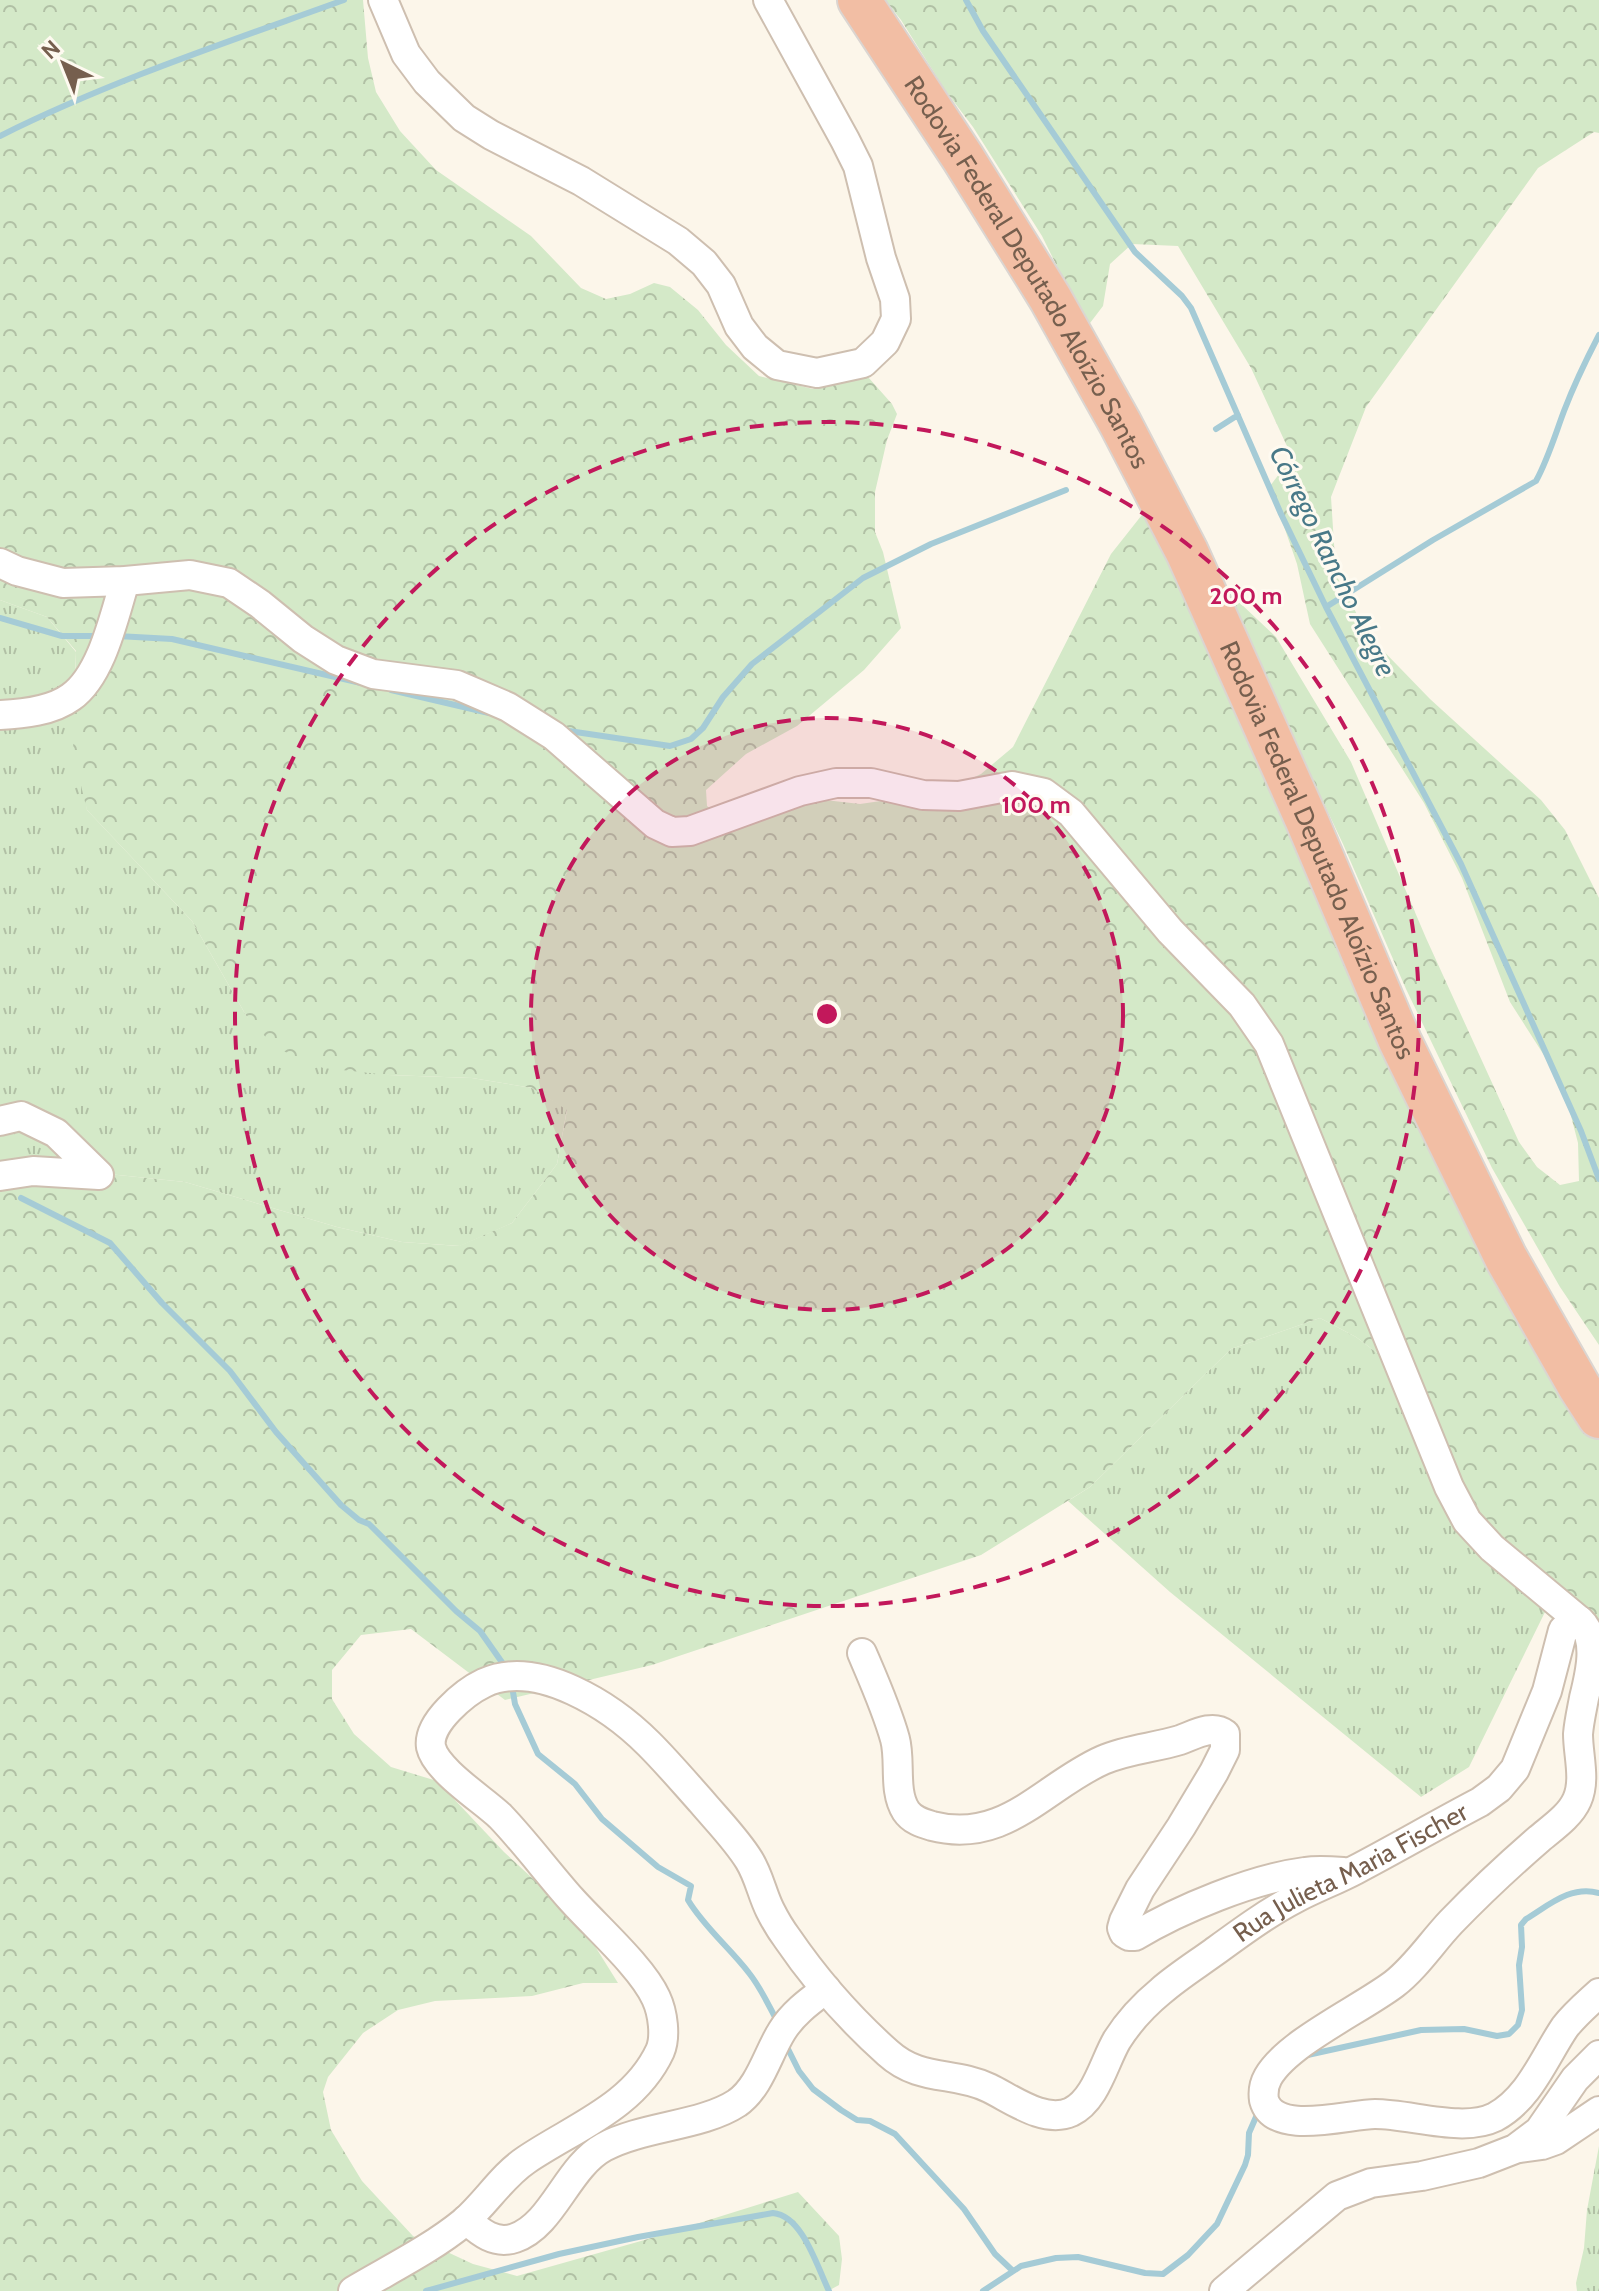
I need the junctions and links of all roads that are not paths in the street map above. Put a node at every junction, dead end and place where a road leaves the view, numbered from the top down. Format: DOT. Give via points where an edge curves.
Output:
graph roads {
  1 [pos="383,0"];
  2 [pos="768,0"];
  3 [pos="859,0"];
  4 [pos="0,563"];
  5 [pos="125,581"];
  6 [pos="0,715"];
  7 [pos="0,1121"];
  8 [pos="0,1176"];
  9 [pos="1599,1417"];
  10 [pos="1580,1621"];
  11 [pos="862,1653"];
  12 [pos="1352,1872"];
  13 [pos="826,1989"];
  14 [pos="1599,1993"];
  15 [pos="1599,2055"];
  16 [pos="1599,2111"];
  17 [pos="1515,2149"];
  18 [pos="466,2220"];
  19 [pos="353,2291"];
  20 [pos="1224,2291"];
  1 -- 2 [label="street" via="406,54 464,118 678,241 721,285 755,347 777,365 817,373 863,363 885,342 896,319 895,299 858,166"];
  3 -- 9 [label="highway, Rodovia Federal Deputado Aloízio Santos" via="1050,298 1120,423 1187,552 1444,1133 1506,1258"];
  4 -- 5 [label="street" via="63,583"];
  5 -- 6 [label="street" via="90,678 72,697 46,709"];
  5 -- 10 [label="street" via="190,575 229,583 336,660 373,674 457,685 508,707 554,736 655,824 672,832 690,831 836,783 871,783 923,795 959,796 1012,786 1044,793 1071,813 1170,931 1242,1005 1269,1044 1467,1521"];
  7 -- 8 [label="street" via="21,1116 56,1133 99,1175 33,1171"];
  10 -- 12 [label="street, Rua Julieta Maria Fischer" via="1563,1630 1547,1691 1515,1769 1499,1788"];
  10 -- 14 [label="street" via="1596,1645 1578,1732 1577,1800 1449,1923 1396,1983 1281,2062 1267,2078 1266,2106 1289,2122 1378,2114 1475,2123 1494,2117 1517,2101 1565,2028"];
  11 -- 12 [label="street" via="895,1740 906,1811 918,1822 938,1827 988,1827 1024,1811 1103,1760 1212,1729 1225,1734 1225,1750 1214,1772 1124,1921 1122,1928 1129,1936 1281,1876"];
  12 -- 13 [label="street, Rua Julieta Maria Fischer" via="1262,1918 1161,1991 1133,2017 1088,2098 1072,2112 1054,2115 1030,2109 982,2085 910,2069"];
  13 -- 18 [label="street" via="783,2029 739,2102 603,2148 516,2238 497,2240"];
  13 -- 18 [label="street" via="788,1940 748,1858 647,1742 568,1688 514,1675 485,1683 442,1716 433,1730 430,1745 437,1759 502,1819 638,1972 656,1998 663,2025 662,2048 639,2082 599,2117 521,2163"];
  15 -- 17 [label="street" via="1539,2131"];
  16 -- 17 [label="street" via="1556,2140"];
  17 -- 20 [label="street" via="1479,2163 1371,2183 1337,2196"];
  18 -- 19 [label="street"];
}
